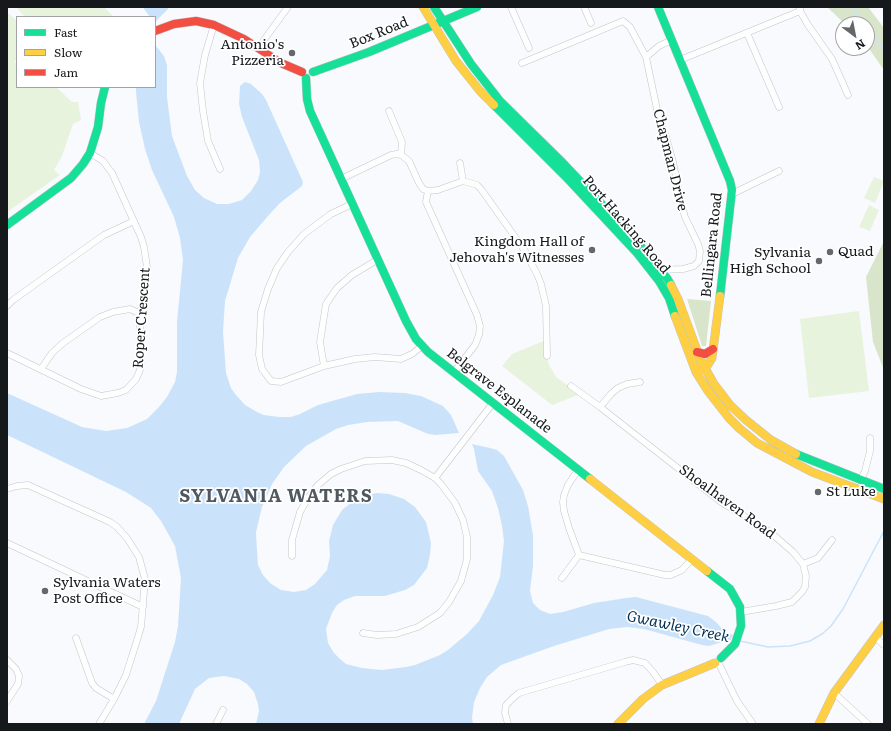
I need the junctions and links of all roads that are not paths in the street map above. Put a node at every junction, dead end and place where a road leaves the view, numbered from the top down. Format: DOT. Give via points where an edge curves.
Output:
graph roads {
  1 [pos="288,7"];
  2 [pos="423,7"];
  3 [pos="434,7"];
  4 [pos="477,7"];
  5 [pos="511,7"];
  6 [pos="584,7"];
  7 [pos="658,7"];
  8 [pos="800,9"];
  9 [pos="443,21"];
  10 [pos="591,23"];
  11 [pos="214,25"];
  12 [pos="434,25"];
  13 [pos="156,31"];
  14 [pos="747,33"];
  15 [pos="672,40"];
  16 [pos="258,48"];
  17 [pos="529,48"];
  18 [pos="646,57"];
  19 [pos="680,60"];
  20 [pos="522,63"];
  21 [pos="304,75"];
  22 [pos="105,88"];
  23 [pos="848,95"];
  24 [pos="779,106"];
  25 [pos="389,110"];
  26 [pos="90,153"];
  27 [pos="401,155"];
  28 [pos="460,163"];
  29 [pos="220,169"];
  30 [pos="779,172"];
  31 [pos="341,179"];
  32 [pos="463,181"];
  33 [pos="428,191"];
  34 [pos="732,194"];
  35 [pos="352,204"];
  36 [pos="134,221"];
  37 [pos="7,225"];
  38 [pos="377,260"];
  39 [pos="661,270"];
  40 [pos="7,306"];
  41 [pos="141,314"];
  42 [pos="422,346"];
  43 [pos="713,349"];
  44 [pos="697,352"];
  45 [pos="7,353"];
  46 [pos="547,356"];
  47 [pos="324,366"];
  48 [pos="705,368"];
  49 [pos="41,369"];
  50 [pos="454,372"];
  51 [pos="696,372"];
  52 [pos="640,382"];
  53 [pos="571,386"];
  54 [pos="493,404"];
  55 [pos="600,407"];
  56 [pos="870,438"];
  57 [pos="578,470"];
  58 [pos="435,478"];
  59 [pos="861,479"];
  60 [pos="7,489"];
  61 [pos="884,489"];
  62 [pos="884,499"];
  63 [pos="832,540"];
  64 [pos="7,543"];
  65 [pos="579,555"];
  66 [pos="292,556"];
  67 [pos="692,559"];
  68 [pos="803,564"];
  69 [pos="562,578"];
  70 [pos="143,607"];
  71 [pos="741,612"];
  72 [pos="884,625"];
  73 [pos="363,633"];
  74 [pos="875,637"];
  75 [pos="76,638"];
  76 [pos="884,645"];
  77 [pos="7,660"];
  78 [pos="719,662"];
  79 [pos="662,685"];
  80 [pos="834,693"];
  81 [pos="114,699"];
  82 [pos="7,701"];
  83 [pos="223,710"];
  84 [pos="751,723"];
  85 [pos="99,724"];
  86 [pos="216,724"];
  87 [pos="508,724"];
  88 [pos="618,724"];
  89 [pos="819,724"];
  90 [pos="868,724"];
  1 -- 16 [label="street"];
  2 -- 12 [label="street, Port Hacking Road"];
  3 -- 9 [label="street, Port Hacking Road"];
  4 -- 9 [label="street, Box Road"];
  5 -- 17 [label="street"];
  6 -- 10 [label="street"];
  7 -- 15 [label="street, Bellingara Road"];
  8 -- 14 [label="street"];
  8 -- 23 [label="street" via="832,59"];
  9 -- 12 [label="street, Box Road"];
  9 -- 39 [label="street, Port Hacking Road" via="471,64 500,101 574,174"];
  11 -- 13 [label="street" via="196,22 174,24"];
  11 -- 16 [label="street" via="232,32"];
  11 -- 29 [label="street" via="200,83 208,141"];
  12 -- 21 [label="street, Box Road" via="343,62 312,72 311,69 304,69"];
  12 -- 51 [label="street, Port Hacking Road" via="480,92 567,178 652,271 669,298"];
  14 -- 19 [label="street"];
  14 -- 24 [label="street"];
  15 -- 18 [label="street"];
  15 -- 19 [label="street, Bellingara Road"];
  16 -- 21 [label="street"];
  18 -- 20 [label="street, Chapman Drive" via="624,21"];
  18 -- 39 [label="street, Chapman Drive" via="682,207 700,252 699,261 694,266"];
  19 -- 34 [label="street, Bellingara Road" via="730,181"];
  21 -- 31 [label="street, Belgrave Esplanade" via="310,111"];
  22 -- 26 [label="street" via="98,127"];
  25 -- 27 [label="street" via="403,145"];
  26 -- 36 [label="street, Roper Crescent" via="106,164 112,173"];
  26 -- 37 [label="street" via="71,178"];
  27 -- 31 [label="street" via="391,155"];
  27 -- 33 [label="street" via="409,161 421,186"];
  28 -- 32 [label="street"];
  30 -- 34 [label="street"];
  31 -- 35 [label="street, Belgrave Esplanade"];
  32 -- 33 [label="street"];
  32 -- 46 [label="street" via="477,185 481,189 534,268 546,306"];
  33 -- 50 [label="street" via="426,202 480,326 475,345"];
  34 -- 43 [label="street, Bellingara Road"];
  35 -- 38 [label="street, Belgrave Esplanade"];
  35 -- 47 [label="street" via="321,220 295,243 272,278 261,312 259,355 262,369 271,381 281,382"];
  36 -- 40 [label="street" via="104,235"];
  36 -- 41 [label="street, Roper Crescent" via="144,247 147,267"];
  38 -- 42 [label="street, Belgrave Esplanade" via="408,327"];
  38 -- 47 [label="street" via="352,275 337,288 326,304 320,342"];
  39 -- 44 [label="street, Port Hacking Road" via="678,299"];
  41 -- 49 [label="street" via="130,309 100,317 63,343"];
  41 -- 49 [label="street, Roper Crescent" via="140,370 126,390 101,396"];
  42 -- 47 [label="street" via="401,359 375,357"];
  42 -- 50 [label="street, Belgrave Esplanade"];
  43 -- 44 [label="street" via="705,354"];
  43 -- 48 [label="street, Bellingara Road" via="710,362"];
  44 -- 48 [label="street, Port Hacking Road"];
  45 -- 49 [label="street, Roper Crescent"];
  48 -- 51 [label="street"];
  48 -- 59 [label="street, Port Hacking Road" via="730,405 771,440 791,452"];
  50 -- 54 [label="street, Belgrave Esplanade"];
  51 -- 62 [label="street, Port Hacking Road" via="729,418 757,443 812,472"];
  52 -- 55 [label="street" via="618,388"];
  53 -- 55 [label="street, Shoalhaven Road"];
  54 -- 57 [label="street, Belgrave Esplanade"];
  54 -- 58 [label="street"];
  55 -- 68 [label="street, Shoalhaven Road" via="721,502 770,532"];
  56 -- 59 [label="street" via="870,451"];
  57 -- 65 [label="street" via="568,485 563,502"];
  57 -- 67 [label="street, Belgrave Esplanade"];
  58 -- 66 [label="street" via="406,463 392,460 365,461 331,474 318,485 300,512 292,540"];
  58 -- 73 [label="street" via="455,503 464,524 468,548 461,581 440,613 418,627 396,634"];
  59 -- 61 [label="street, Port Hacking Road"];
  60 -- 70 [label="street" via="28,485 118,527 139,557 145,580"];
  63 -- 68 [label="street" via="818,558"];
  64 -- 70 [label="street"];
  65 -- 67 [label="street" via="665,575 682,570"];
  65 -- 69 [label="street"];
  67 -- 71 [label="street, Belgrave Esplanade" via="730,589"];
  68 -- 71 [label="street" via="806,576 804,587 792,602"];
  70 -- 81 [label="street" via="138,637 126,675"];
  71 -- 78 [label="street, Belgrave Esplanade" via="737,640"];
  72 -- 74 [label="street"];
  74 -- 76 [label="street"];
  74 -- 80 [label="street"];
  75 -- 81 [label="street" via="92,683"];
  77 -- 82 [label="street" via="19,676 18,684"];
  78 -- 79 [label="street, Belgrave Esplanade"];
  78 -- 84 [label="street" via="736,701"];
  79 -- 87 [label="street" via="645,663 633,660 625,662 519,693 506,705"];
  79 -- 88 [label="street, Belgrave Esplanade" via="643,699"];
  80 -- 89 [label="street"];
  80 -- 90 [label="street"];
  81 -- 85 [label="street"];
  83 -- 86 [label="street"];
}
